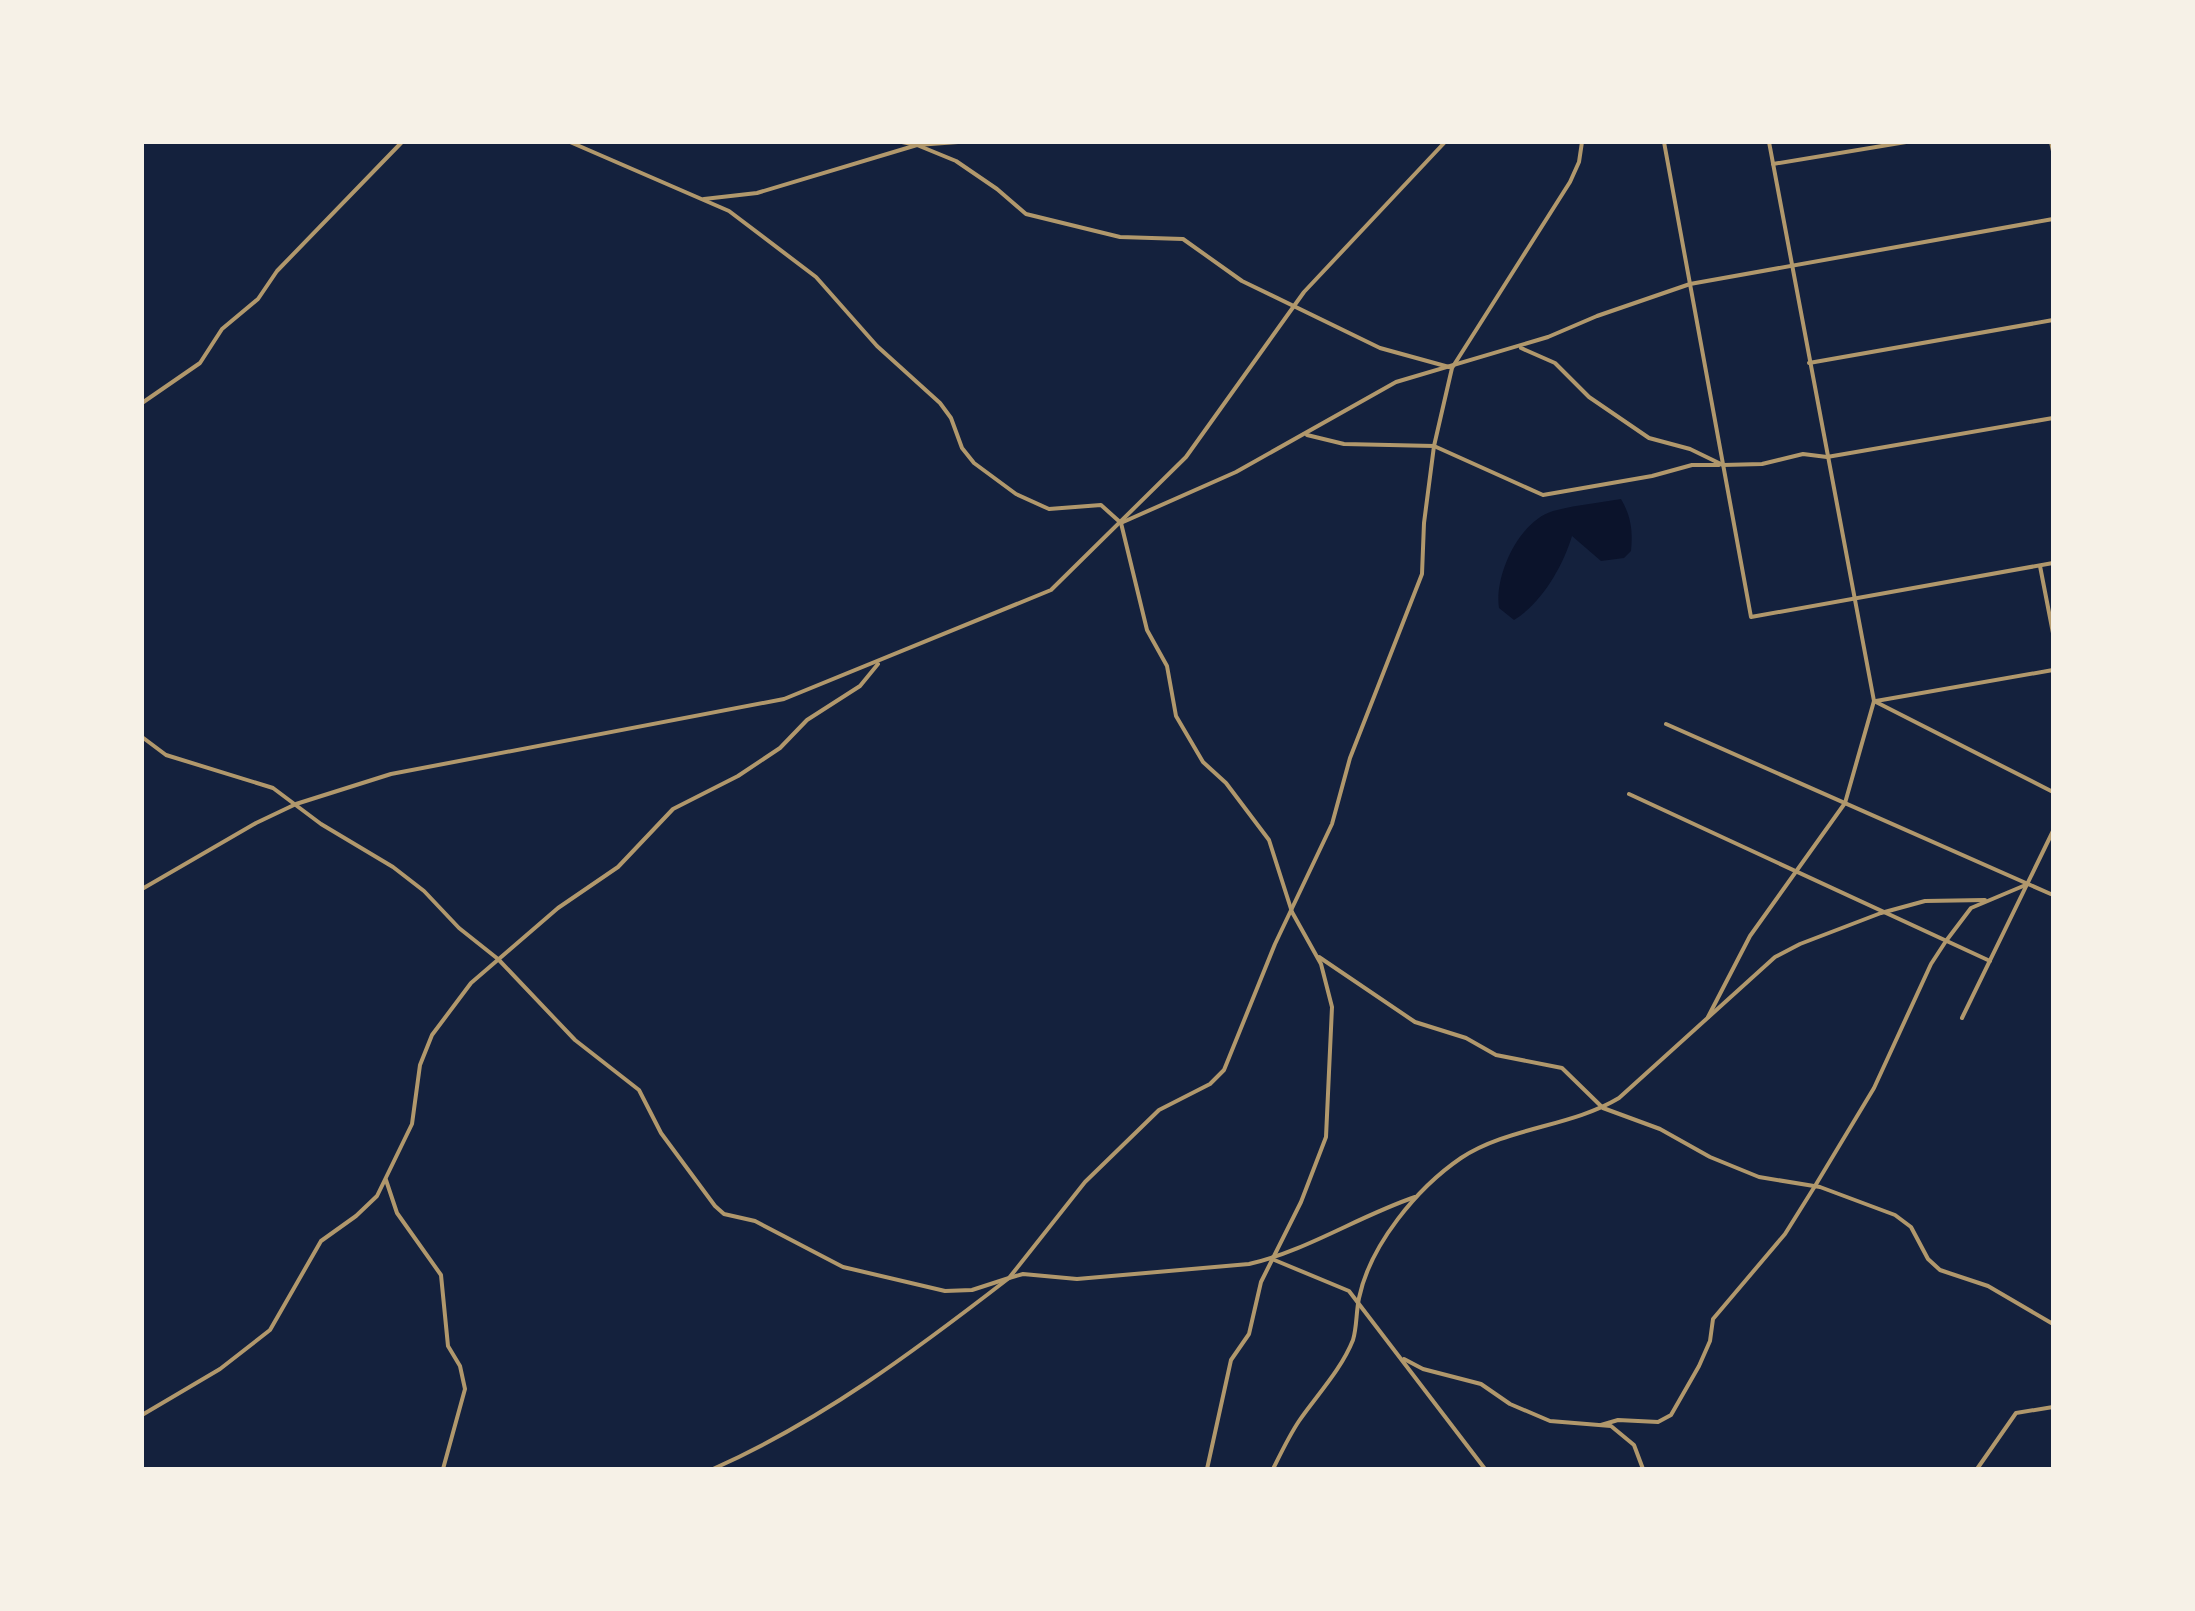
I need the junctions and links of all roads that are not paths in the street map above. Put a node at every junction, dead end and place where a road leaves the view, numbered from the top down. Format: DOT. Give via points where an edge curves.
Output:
graph roads {
  1 [pos="402,142"];
  2 [pos="570,142"];
  3 [pos="902,142"];
  4 [pos="958,142"];
  5 [pos="1445,142"];
  6 [pos="1582,142"];
  7 [pos="1664,142"];
  8 [pos="1769,142"];
  9 [pos="1906,142"];
  10 [pos="2051,142"];
  11 [pos="917,145"];
  12 [pos="2053,151"];
  13 [pos="1773,164"];
  14 [pos="702,199"];
  15 [pos="2053,219"];
  16 [pos="1791,266"];
  17 [pos="1690,284"];
  18 [pos="1293,306"];
  19 [pos="2053,320"];
  20 [pos="1518,347"];
  21 [pos="1809,363"];
  22 [pos="1452,368"];
  23 [pos="142,403"];
  24 [pos="2053,418"];
  25 [pos="1304,434"];
  26 [pos="1434,446"];
  27 [pos="1827,457"];
  28 [pos="1723,465"];
  29 [pos="1121,523"];
  30 [pos="2053,563"];
  31 [pos="2040,566"];
  32 [pos="1854,598"];
  33 [pos="2053,633"];
  34 [pos="880,662"];
  35 [pos="2053,670"];
  36 [pos="1874,701"];
  37 [pos="1666,724"];
  38 [pos="142,737"];
  39 [pos="2053,792"];
  40 [pos="1629,794"];
  41 [pos="1845,803"];
  42 [pos="296,804"];
  43 [pos="2053,831"];
  44 [pos="1796,871"];
  45 [pos="2028,884"];
  46 [pos="142,889"];
  47 [pos="2053,895"];
  48 [pos="1985,900"];
  49 [pos="1292,912"];
  50 [pos="1884,912"];
  51 [pos="1946,941"];
  52 [pos="1317,956"];
  53 [pos="498,959"];
  54 [pos="1990,961"];
  55 [pos="1962,1018"];
  56 [pos="1706,1021"];
  57 [pos="1603,1108"];
  58 [pos="386,1178"];
  59 [pos="1815,1186"];
  60 [pos="1417,1197"];
  61 [pos="1272,1259"];
  62 [pos="1009,1278"];
  63 [pos="1358,1307"];
  64 [pos="2053,1324"];
  65 [pos="1402,1357"];
  66 [pos="2053,1407"];
  67 [pos="142,1415"];
  68 [pos="1601,1425"];
  69 [pos="443,1469"];
  70 [pos="713,1469"];
  71 [pos="1207,1469"];
  72 [pos="1273,1469"];
  73 [pos="1485,1469"];
  74 [pos="1643,1469"];
  75 [pos="1977,1469"];
  1 -- 23 [label="street" via="277,271 258,299 222,329 200,363"];
  2 -- 14 [label="street"];
  3 -- 11 [label="street"];
  4 -- 11 [label="street"];
  5 -- 18 [label="street"];
  6 -- 22 [label="street" via="1570,182"];
  7 -- 17 [label="street"];
  8 -- 13 [label="street"];
  9 -- 13 [label="street"];
  10 -- 12 [label="street"];
  11 -- 14 [label="street" via="757,193"];
  11 -- 18 [label="street" via="956,161 1026,214 1120,237 1183,239 1242,281"];
  13 -- 16 [label="street"];
  14 -- 29 [label="street" via="729,211 816,277 877,346 940,403 974,463 1035,505 1101,505"];
  15 -- 16 [label="street"];
  16 -- 17 [label="street"];
  16 -- 21 [label="street"];
  17 -- 20 [label="street"];
  17 -- 28 [label="street"];
  18 -- 22 [label="street" via="1380,348"];
  18 -- 29 [label="street" via="1186,457"];
  19 -- 21 [label="street"];
  20 -- 22 [label="street"];
  20 -- 28 [label="street" via="1555,363 1589,397 1649,438"];
  21 -- 27 [label="street"];
  22 -- 25 [label="street" via="1396,382"];
  22 -- 26 [label="street"];
  24 -- 27 [label="street"];
  25 -- 26 [label="street" via="1344,444"];
  25 -- 29 [label="street" via="1236,472"];
  26 -- 28 [label="street" via="1543,495 1692,465"];
  26 -- 49 [label="street" via="1422,574 1350,758 1332,824"];
  27 -- 28 [label="street" via="1803,454 1762,464"];
  27 -- 32 [label="street"];
  28 -- 32 [label="street" via="1751,617"];
  29 -- 34 [label="street" via="1051,590"];
  29 -- 49 [label="street" via="1147,630 1167,666 1176,716 1203,762 1269,840"];
  30 -- 31 [label="street"];
  31 -- 32 [label="street"];
  31 -- 33 [label="street"];
  32 -- 36 [label="street"];
  34 -- 42 [label="street" via="784,699 391,774"];
  34 -- 53 [label="street" via="860,686 807,720 780,748 673,809 618,867"];
  35 -- 36 [label="street"];
  36 -- 39 [label="street"];
  36 -- 41 [label="street"];
  37 -- 41 [label="street"];
  38 -- 42 [label="street" via="166,755 273,788"];
  40 -- 44 [label="street"];
  41 -- 44 [label="street"];
  41 -- 45 [label="street"];
  42 -- 46 [label="street"];
  42 -- 53 [label="street" via="393,867"];
  43 -- 45 [label="street"];
  44 -- 50 [label="street"];
  44 -- 56 [label="street" via="1734,962"];
  45 -- 47 [label="street"];
  45 -- 48 [label="street"];
  45 -- 54 [label="street"];
  48 -- 50 [label="street" via="1925,901"];
  48 -- 51 [label="street" via="1971,908"];
  49 -- 52 [label="street"];
  49 -- 62 [label="street" via="1224,1070 1210,1084 1159,1110 1085,1182"];
  50 -- 51 [label="street"];
  50 -- 56 [label="street" via="1775,957"];
  51 -- 54 [label="street"];
  51 -- 59 [label="street" via="1874,1088"];
  52 -- 57 [label="street" via="1430,1029 1466,1038 1496,1055 1562,1068"];
  52 -- 61 [label="street" via="1332,1007 1329,1120 1301,1202"];
  53 -- 58 [label="street" via="454,1002 432,1035 420,1065 412,1124"];
  53 -- 62 [label="street" via="575,1040 639,1090 661,1133 724,1214 755,1221 843,1267 945,1291 972,1290"];
  54 -- 55 [label="street"];
  56 -- 57 [label="street"];
  57 -- 59 [label="street" via="1759,1177"];
  57 -- 60 [label="street" via="1464,1156"];
  58 -- 67 [label="street" via="377,1196 321,1241 270,1330 220,1369"];
  58 -- 69 [label="street" via="397,1213 441,1275 448,1346 463,1377 461,1408"];
  59 -- 64 [label="street" via="1895,1215 1911,1227 1940,1270 1988,1286"];
  59 -- 68 [label="street" via="1785,1234 1713,1319 1710,1341 1671,1415 1658,1422 1618,1420"];
  60 -- 61 [label="street"];
  60 -- 63 [label="street" via="1385,1240"];
  61 -- 62 [label="street" via="1114,1277"];
  61 -- 63 [label="street" via="1342,1286"];
  61 -- 71 [label="street" via="1249,1334 1231,1360"];
  62 -- 70 [label="street" via="880,1376"];
  63 -- 65 [label="street"];
  63 -- 72 [label="street" via="1353,1339"];
  65 -- 68 [label="street" via="1423,1369 1481,1384 1550,1421"];
  65 -- 73 [label="street"];
  66 -- 75 [label="street" via="2016,1413"];
  68 -- 74 [label="street" via="1628,1437"];
}
